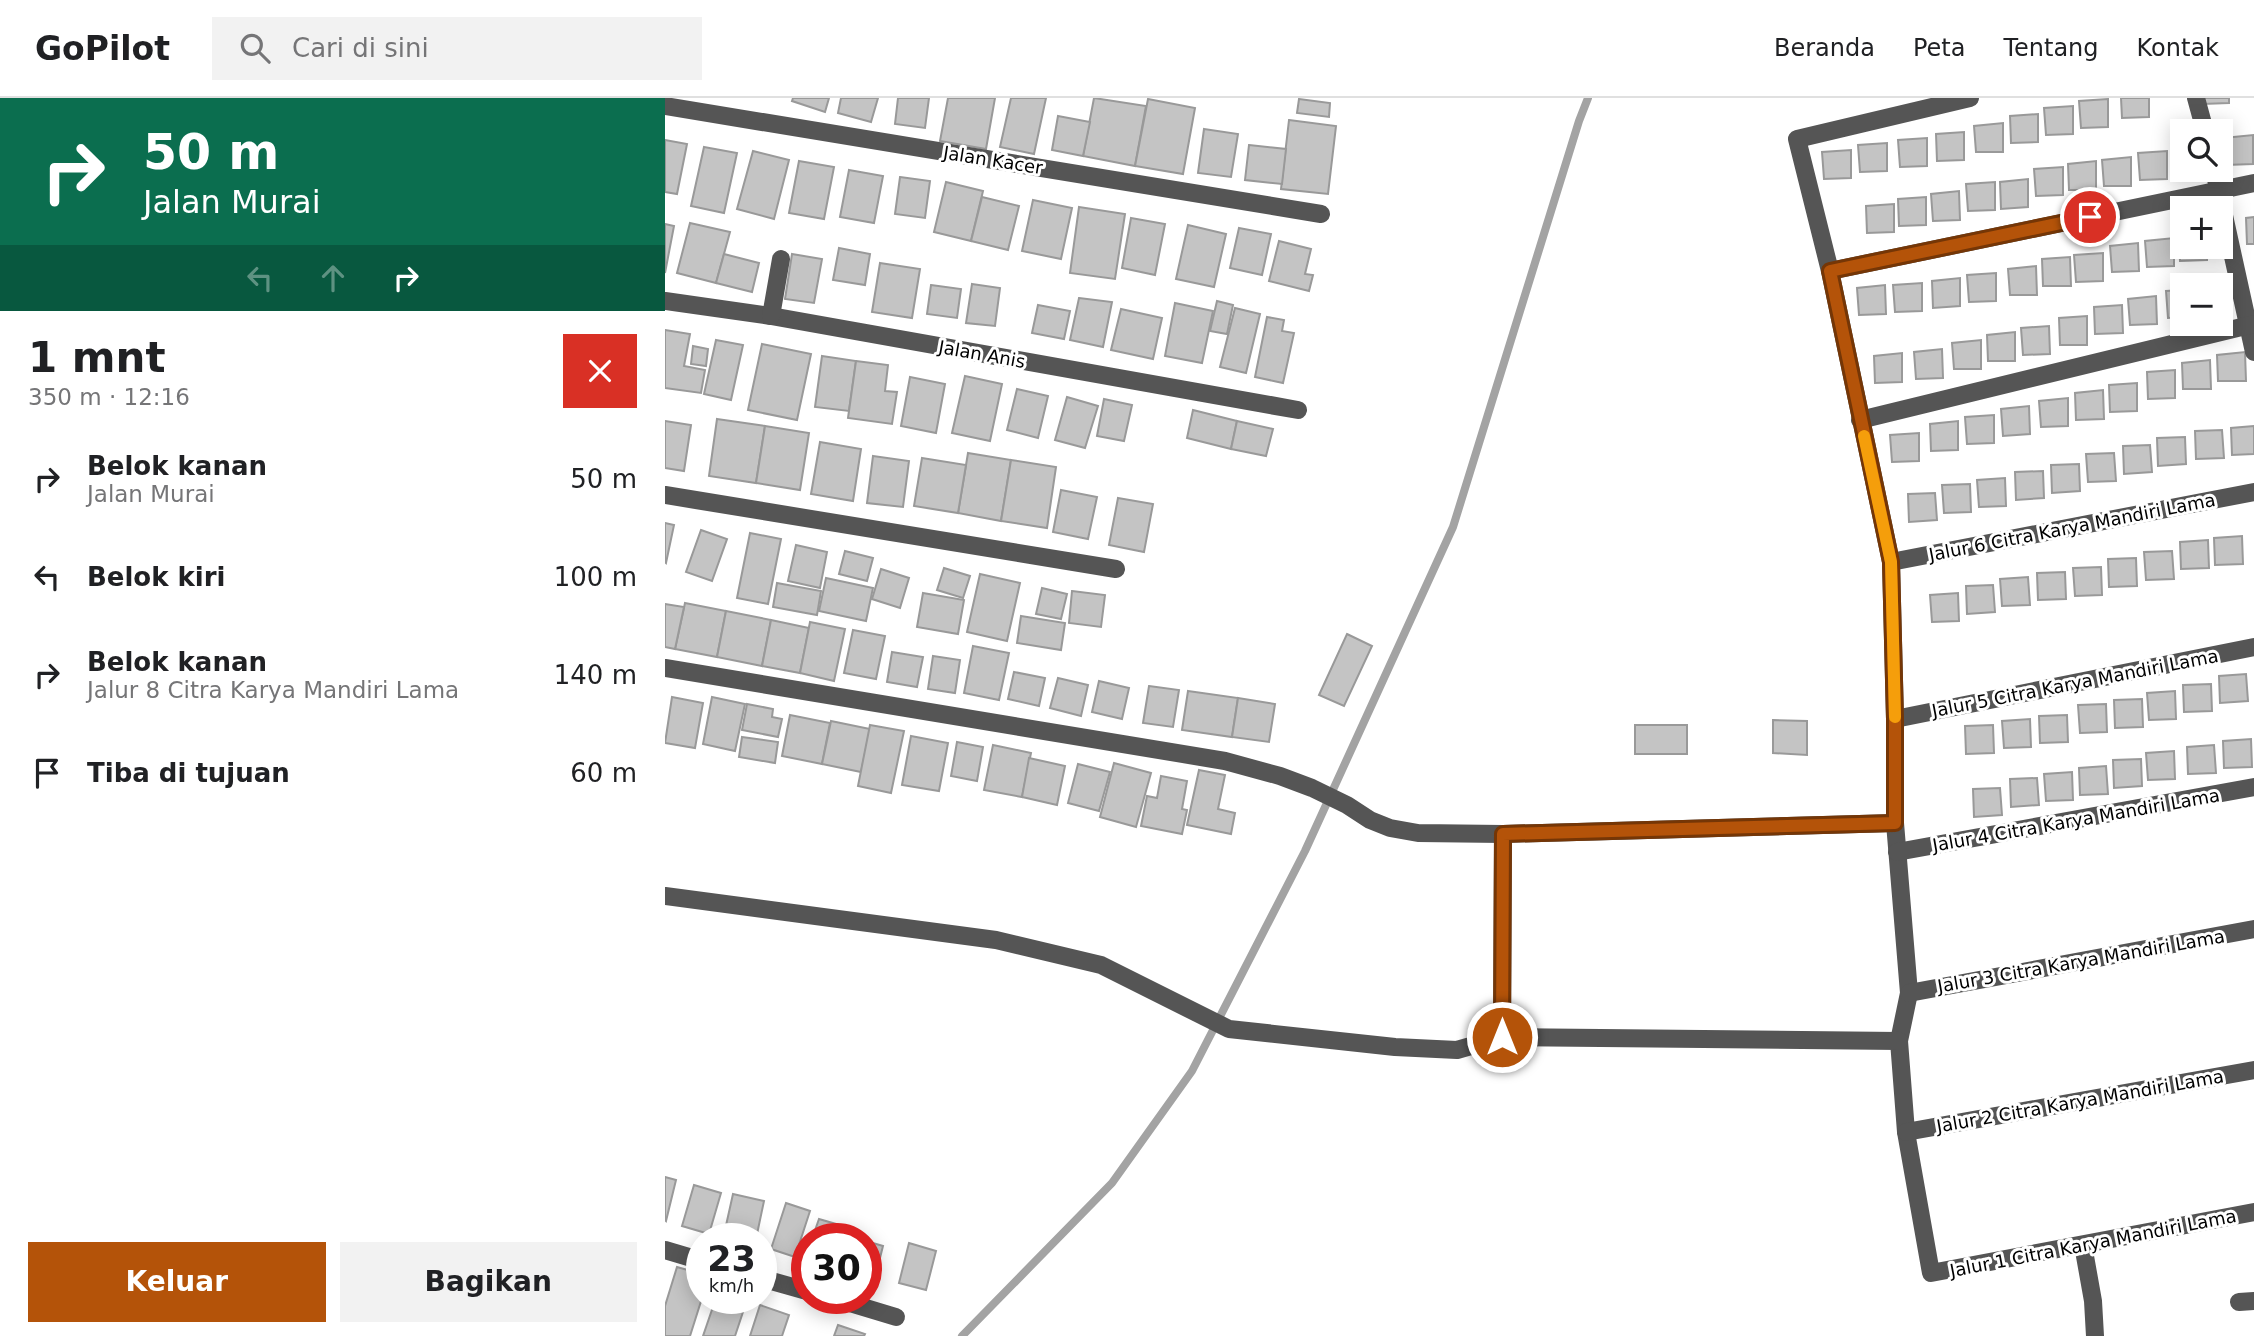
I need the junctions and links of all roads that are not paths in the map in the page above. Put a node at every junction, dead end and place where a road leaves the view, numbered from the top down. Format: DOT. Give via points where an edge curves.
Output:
graph roads {
  1 [pos="1970,98"];
  2 [pos="2196,98"];
  3 [pos="665,106"];
  4 [pos="2202,119"];
  5 [pos="2217,182"];
  6 [pos="2254,183"];
  7 [pos="2220,191"];
  8 [pos="1321,214"];
  9 [pos="782,259"];
  10 [pos="1830,271"];
  11 [pos="665,301"];
  12 [pos="771,316"];
  13 [pos="2251,325"];
  14 [pos="2254,352"];
  15 [pos="1298,410"];
  16 [pos="1860,420"];
  17 [pos="2254,492"];
  18 [pos="665,495"];
  19 [pos="1891,562"];
  20 [pos="1115,569"];
  21 [pos="2254,647"];
  22 [pos="665,668"];
  23 [pos="1895,719"];
  24 [pos="2254,788"];
  25 [pos="1895,823"];
  26 [pos="1503,834"];
  27 [pos="1897,852"];
  28 [pos="665,896"];
  29 [pos="2254,929"];
  30 [pos="1909,993"];
  31 [pos="1502,1037"];
  32 [pos="1899,1041"];
  33 [pos="2254,1070"];
  34 [pos="1906,1132"];
  35 [pos="2254,1212"];
  36 [pos="2083,1245"];
  37 [pos="665,1250"];
  38 [pos="686,1256"];
  39 [pos="882,1313"];
  40 [pos="897,1317"];
  41 [pos="2095,1336"];
  1 -- 10 [label="street" via="1797,138"];
  2 -- 4 [label="street"];
  3 -- 8 [label="street, Jalan Kacer"];
  5 -- 7 [label="street"];
  6 -- 7 [label="street"];
  7 -- 10 [label="street"];
  7 -- 13 [label="street"];
  9 -- 12 [label="street"];
  10 -- 16 [label="street"];
  11 -- 12 [label="street, Jalan Anis"];
  12 -- 15 [label="street, Jalan Anis"];
  13 -- 14 [label="street"];
  13 -- 16 [label="street"];
  16 -- 19 [label="street"];
  17 -- 19 [label="street, Jalur 6 Citra Karya Mandiri Lama"];
  18 -- 20 [label="street"];
  19 -- 23 [label="street"];
  21 -- 23 [label="street, Jalur 5 Citra Karya Mandiri Lama"];
  22 -- 26 [label="street" via="1225,761 1313,788 1390,828"];
  23 -- 25 [label="street"];
  24 -- 27 [label="street, Jalur 4 Citra Karya Mandiri Lama"];
  25 -- 26 [label="street"];
  25 -- 27 [label="street"];
  26 -- 31 [label="street"];
  27 -- 30 [label="street"];
  28 -- 31 [label="street" via="996,940 1101,965 1229,1029 1457,1050"];
  29 -- 30 [label="street, Jalur 3 Citra Karya Mandiri Lama"];
  30 -- 32 [label="street"];
  31 -- 32 [label="street"];
  32 -- 34 [label="street"];
  33 -- 34 [label="street, Jalur 2 Citra Karya Mandiri Lama"];
  34 -- 36 [label="street, Jalur 1 Citra Karya Mandiri Lama" via="1931,1273"];
  35 -- 36 [label="street, Jalur 1 Citra Karya Mandiri Lama"];
  36 -- 41 [label="street"];
  37 -- 38 [label="street"];
  39 -- 40 [label="street"];
}
